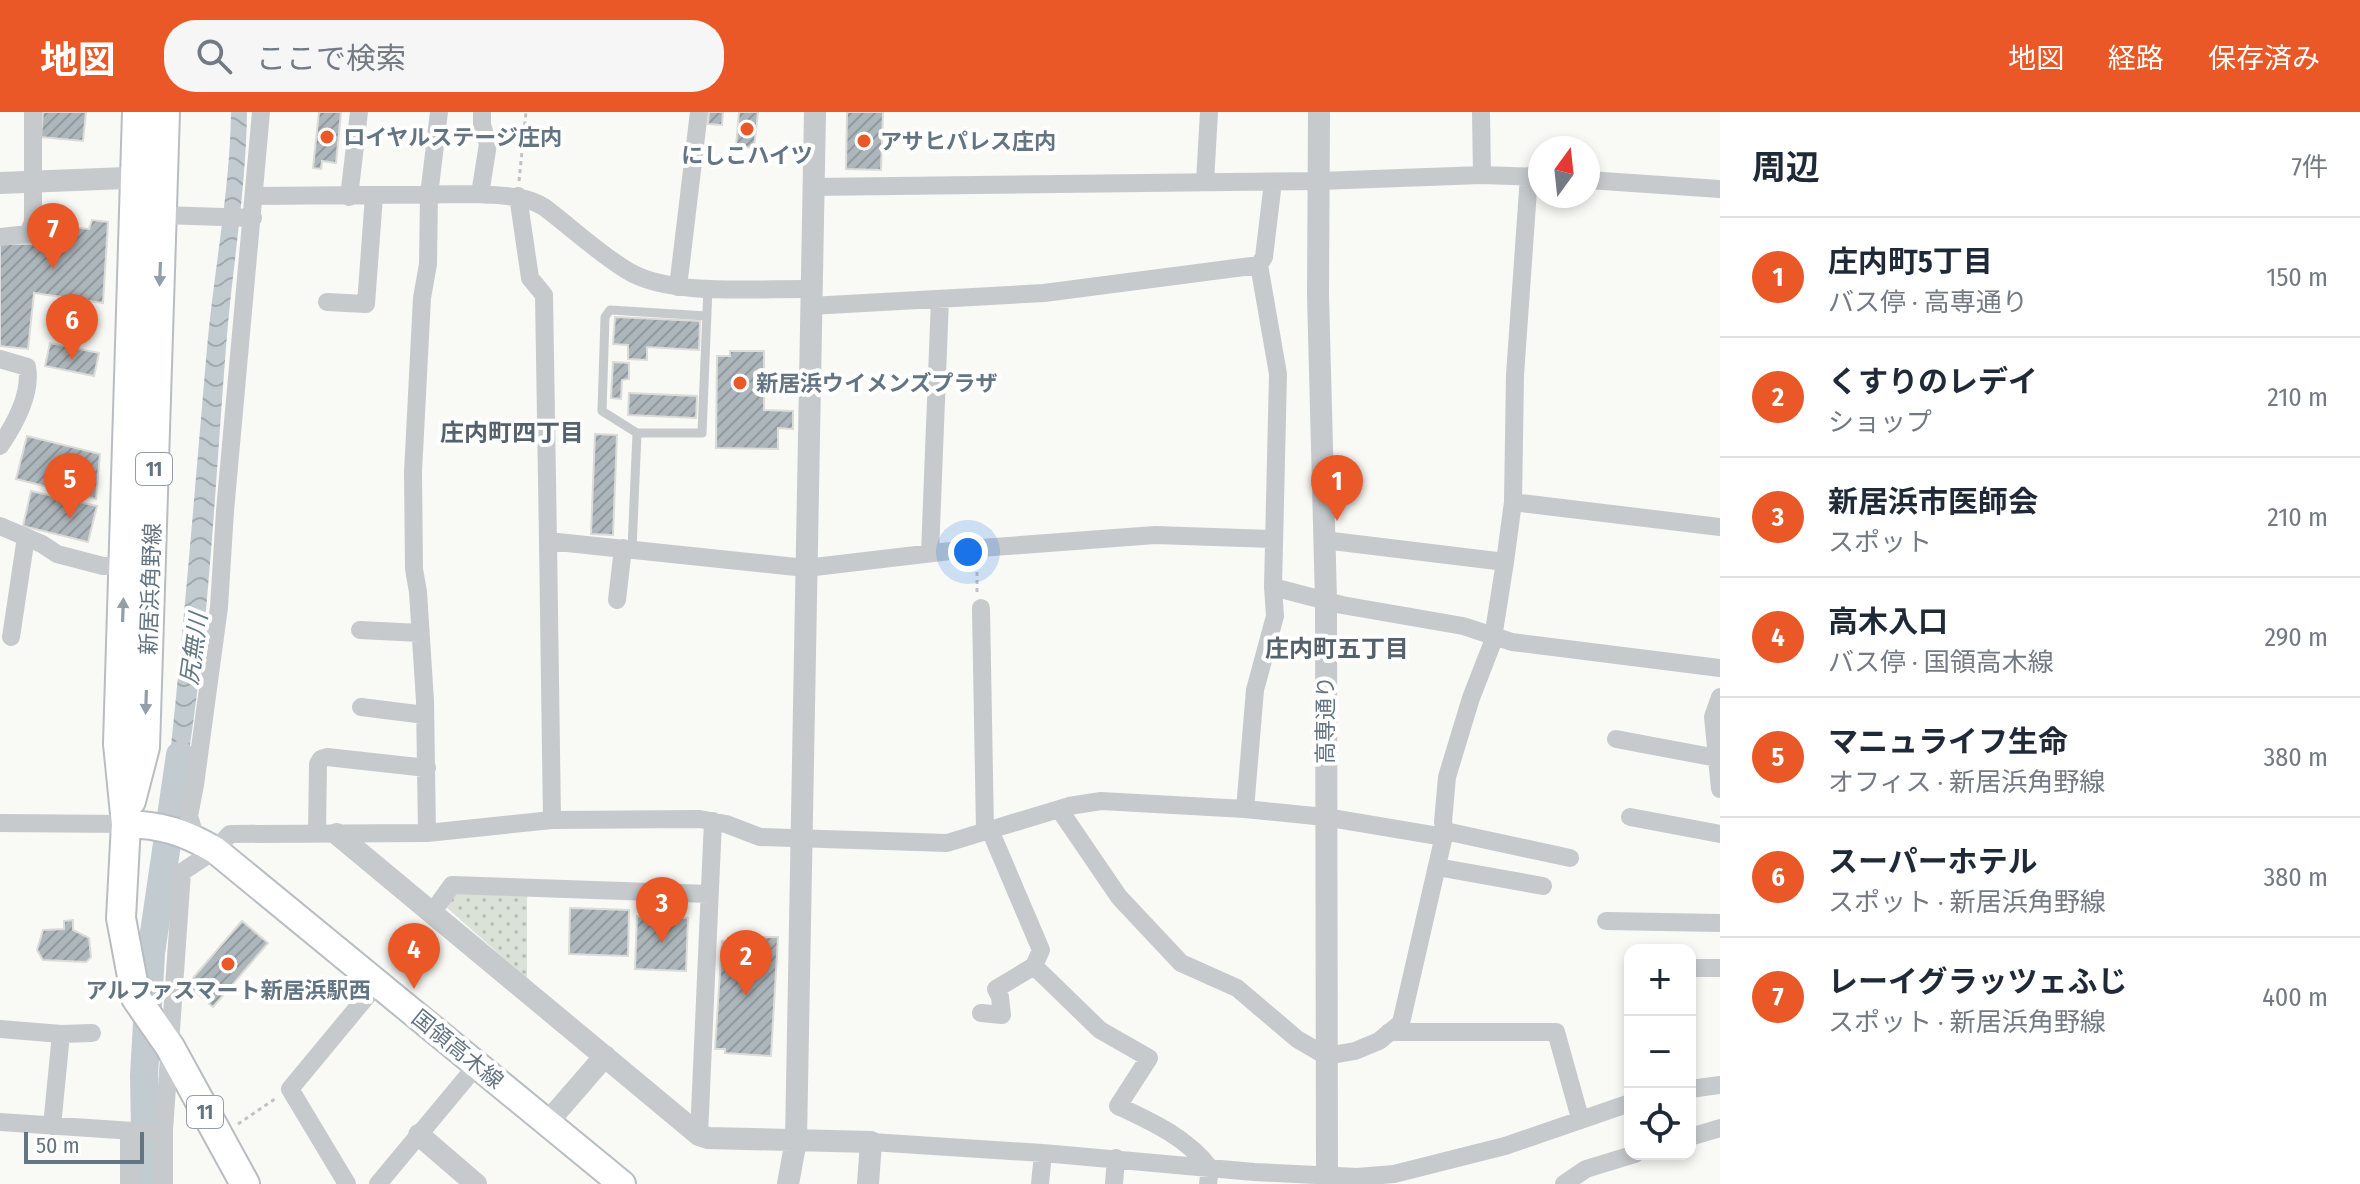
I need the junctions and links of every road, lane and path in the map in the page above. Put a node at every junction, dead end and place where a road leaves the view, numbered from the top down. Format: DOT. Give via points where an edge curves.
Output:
graph roads {
  1 [pos="33,112"];
  2 [pos="137,112"];
  3 [pos="165,112"];
  4 [pos="261,112"];
  5 [pos="359,112"];
  6 [pos="439,112"];
  7 [pos="482,112"];
  8 [pos="526,112"];
  9 [pos="699,112"];
  10 [pos="815,112"];
  11 [pos="1209,112"];
  12 [pos="1319,112"];
  13 [pos="1481,112"];
  14 [pos="1482,175"];
  15 [pos="1528,176"];
  16 [pos="150,177"];
  17 [pos="1319,181"];
  18 [pos="1600,181"];
  19 [pos="1205,182"];
  20 [pos="1273,182"];
  21 [pos="0,183"];
  22 [pos="31,183"];
  23 [pos="812,187"];
  24 [pos="1720,189"];
  25 [pos="480,194"];
  26 [pos="429,195"];
  27 [pos="255,196"];
  28 [pos="374,196"];
  29 [pos="518,196"];
  30 [pos="349,197"];
  31 [pos="1532,208"];
  32 [pos="162,215"];
  33 [pos="249,218"];
  34 [pos="0,237"];
  35 [pos="1259,265"];
  36 [pos="678,287"];
  37 [pos="708,288"];
  38 [pos="810,298"];
  39 [pos="940,299"];
  40 [pos="327,302"];
  41 [pos="707,316"];
  42 [pos="0,359"];
  43 [pos="637,433"];
  44 [pos="0,446"];
  45 [pos="1513,502"];
  46 [pos="0,526"];
  47 [pos="1720,527"];
  48 [pos="26,537"];
  49 [pos="1274,539"];
  50 [pos="1324,540"];
  51 [pos="548,541"];
  52 [pos="977,548"];
  53 [pos="628,549"];
  54 [pos="930,553"];
  55 [pos="1505,562"];
  56 [pos="124,566"];
  57 [pos="806,568"];
  58 [pos="1273,587"];
  59 [pos="617,600"];
  60 [pos="1326,600"];
  61 [pos="981,608"];
  62 [pos="360,630"];
  63 [pos="420,633"];
  64 [pos="11,637"];
  65 [pos="1492,637"];
  66 [pos="1720,668"];
  67 [pos="1720,697"];
  68 [pos="361,707"];
  69 [pos="425,715"];
  70 [pos="1616,739"];
  71 [pos="1717,758"];
  72 [pos="427,768"];
  73 [pos="1720,782"];
  74 [pos="1720,789"];
  75 [pos="1059,809"];
  76 [pos="1245,809"];
  77 [pos="1325,817"];
  78 [pos="1630,817"];
  79 [pos="552,820"];
  80 [pos="713,821"];
  81 [pos="0,823"];
  82 [pos="126,824"];
  83 [pos="987,830"];
  84 [pos="427,833"];
  85 [pos="327,834"];
  86 [pos="1444,834"];
  87 [pos="1720,834"];
  88 [pos="186,836"];
  89 [pos="803,838"];
  90 [pos="1570,858"];
  91 [pos="1437,867"];
  92 [pos="1543,886"];
  93 [pos="709,894"];
  94 [pos="431,914"];
  95 [pos="1606,921"];
  96 [pos="1720,923"];
  97 [pos="1034,966"];
  98 [pos="1696,968"];
  99 [pos="1720,968"];
  100 [pos="377,984"];
  101 [pos="981,1013"];
  102 [pos="0,1029"];
  103 [pos="1389,1032"];
  104 [pos="92,1033"];
  105 [pos="61,1034"];
  106 [pos="167,1044"];
  107 [pos="605,1056"];
  108 [pos="1326,1056"];
  109 [pos="477,1065"];
  110 [pos="1720,1085"];
  111 [pos="1696,1088"];
  112 [pos="290,1089"];
  113 [pos="1624,1105"];
  114 [pos="1580,1118"];
  115 [pos="0,1122"];
  116 [pos="547,1123"];
  117 [pos="52,1126"];
  118 [pos="1720,1128"];
  119 [pos="160,1130"];
  120 [pos="131,1131"];
  121 [pos="217,1134"];
  122 [pos="419,1135"];
  123 [pos="699,1135"];
  124 [pos="1696,1135"];
  125 [pos="796,1140"];
  126 [pos="871,1142"];
  127 [pos="1043,1153"];
  128 [pos="1624,1157"];
  129 [pos="1116,1158"];
  130 [pos="1394,1174"];
  131 [pos="1209,1176"];
  132 [pos="1326,1180"];
  133 [pos="129,1184"];
  134 [pos="164,1184"];
  135 [pos="245,1184"];
  136 [pos="347,1184"];
  137 [pos="378,1184"];
  138 [pos="476,1184"];
  139 [pos="622,1184"];
  140 [pos="788,1184"];
  141 [pos="868,1184"];
  142 [pos="1040,1184"];
  143 [pos="1114,1184"];
  144 [pos="1411,1184"];
  145 [pos="1564,1184"];
  1 -- 22 [label="street"];
  2 -- 16 [label="main road, 新居浜角野線 / 11"];
  3 -- 16 [label="main road, 新居浜角野線 / 11"];
  4 -- 27 [label="street"];
  5 -- 30 [label="street"];
  6 -- 26 [label="street"];
  7 -- 25 [label="street" via="488,144"];
  8 -- 29 [label="path"];
  9 -- 36 [label="street"];
  10 -- 23 [label="street"];
  11 -- 19 [label="street"];
  12 -- 17 [label="street, 高専通り"];
  13 -- 14 [label="street"];
  14 -- 15 [label="street"];
  14 -- 17 [label="street"];
  16 -- 22 [label="street"];
  16 -- 32 [label="main road, 新居浜角野線 / 11"];
  16 -- 56 [label="main road, 新居浜角野線 / 11"];
  17 -- 20 [label="street"];
  17 -- 50 [label="street, 高専通り"];
  18 -- 24 [label="street"];
  19 -- 20 [label="street"];
  19 -- 23 [label="street"];
  20 -- 35 [label="street"];
  21 -- 22 [label="street"];
  22 -- 34 [label="street" via="35,207 28,234"];
  23 -- 38 [label="street"];
  25 -- 26 [label="street"];
  25 -- 29 [label="street"];
  26 -- 28 [label="street"];
  26 -- 63 [label="street" via="413,472"];
  27 -- 30 [label="street"];
  27 -- 33 [label="street"];
  28 -- 30 [label="street"];
  28 -- 40 [label="street" via="366,304"];
  29 -- 36 [label="street" via="544,207 628,272"];
  29 -- 51 [label="street" via="530,278 544,295"];
  31 -- 45 [label="street" via="1515,375"];
  32 -- 33 [label="street"];
  32 -- 82 [label="main road, 新居浜角野線 / 11, one-way" via="145,747"];
  33 -- 88 [label="street" via="219,607"];
  35 -- 39 [label="street" via="1044,293"];
  35 -- 49 [label="street" via="1278,374"];
  36 -- 37 [label="street"];
  37 -- 38 [label="street"];
  37 -- 41 [label="lane"];
  38 -- 39 [label="street"];
  38 -- 57 [label="street"];
  39 -- 54 [label="street"];
  41 -- 43 [label="lane" via="702,433"];
  41 -- 43 [label="lane" via="610,310 605,317 602,411"];
  42 -- 44 [label="street" via="27,367 29,379 19,414"];
  43 -- 53 [label="lane"];
  45 -- 47 [label="street"];
  45 -- 55 [label="street"];
  46 -- 48 [label="street"];
  48 -- 56 [label="street" via="57,554"];
  48 -- 64 [label="street"];
  49 -- 52 [label="street" via="1155,535"];
  49 -- 58 [label="street"];
  50 -- 55 [label="street"];
  50 -- 60 [label="street, 高専通り"];
  51 -- 53 [label="street"];
  51 -- 79 [label="street"];
  52 -- 54 [label="street"];
  52 -- 61 [label="path"];
  53 -- 57 [label="street"];
  53 -- 59 [label="street"];
  54 -- 57 [label="street"];
  55 -- 65 [label="street"];
  82 -- 56 [label="main road, 新居浜角野線 / 11, one-way" via="118,744"];
  57 -- 89 [label="street"];
  58 -- 60 [label="street"];
  58 -- 76 [label="street" via="1275,616 1255,690"];
  60 -- 65 [label="street" via="1463,626"];
  60 -- 77 [label="street, 高専通り"];
  61 -- 83 [label="street"];
  62 -- 63 [label="street"];
  63 -- 69 [label="street"];
  65 -- 66 [label="street"];
  65 -- 86 [label="street" via="1447,777"];
  67 -- 71 [label="street" via="1713,717"];
  68 -- 69 [label="street"];
  69 -- 72 [label="street"];
  70 -- 71 [label="street"];
  71 -- 73 [label="street"];
  72 -- 84 [label="street"];
  72 -- 85 [label="street" via="321,759"];
  73 -- 74 [label="street"];
  75 -- 76 [label="street" via="1101,801"];
  75 -- 83 [label="street"];
  75 -- 108 [label="street" via="1119,897 1181,963 1237,988 1297,1039"];
  76 -- 77 [label="street"];
  77 -- 86 [label="street"];
  77 -- 108 [label="street, 高専通り"];
  78 -- 87 [label="street"];
  79 -- 80 [label="street"];
  79 -- 84 [label="street"];
  80 -- 89 [label="street" via="760,837"];
  80 -- 93 [label="street"];
  81 -- 82 [label="street"];
  82 -- 88 [label="main road"];
  82 -- 106 [label="main road, 新居浜角野線 / 11" via="121,918 136,998"];
  83 -- 89 [label="street" via="947,843"];
  83 -- 97 [label="street" via="1041,950"];
  84 -- 85 [label="street"];
  85 -- 88 [label="street"];
  85 -- 94 [label="street"];
  86 -- 90 [label="street"];
  86 -- 91 [label="street"];
  88 -- 100 [label="main road, 国領高木線"];
  88 -- 106 [label="street"];
  89 -- 125 [label="street"];
  91 -- 92 [label="street"];
  91 -- 103 [label="street" via="1401,1023"];
  93 -- 94 [label="street" via="452,885"];
  93 -- 123 [label="street"];
  94 -- 107 [label="street"];
  95 -- 96 [label="street"];
  97 -- 101 [label="street" via="996,989 1002,1015"];
  97 -- 131 [label="street" via="1100,1030 1149,1058 1118,1106 1170,1131 1202,1158"];
  98 -- 99 [label="street"];
  100 -- 109 [label="main road, 国領高木線"];
  100 -- 112 [label="street"];
  102 -- 105 [label="street"];
  103 -- 108 [label="street" via="1355,1051"];
  103 -- 114 [label="street" via="1556,1032"];
  104 -- 105 [label="street"];
  105 -- 117 [label="street"];
  106 -- 119 [label="street"];
  106 -- 121 [label="main road, 11"];
  107 -- 116 [label="street"];
  107 -- 123 [label="street"];
  108 -- 132 [label="street, 高専通り"];
  109 -- 116 [label="main road, 国領高木線"];
  109 -- 122 [label="street"];
  110 -- 111 [label="street"];
  112 -- 121 [label="path"];
  112 -- 136 [label="street"];
  113 -- 114 [label="street"];
  114 -- 130 [label="street" via="1505,1146"];
  115 -- 117 [label="street"];
  116 -- 139 [label="main road, 国領高木線"];
  117 -- 120 [label="street"];
  118 -- 124 [label="street"];
  119 -- 120 [label="street"];
  119 -- 134 [label="street"];
  120 -- 133 [label="street"];
  121 -- 135 [label="main road, 11"];
  122 -- 137 [label="street"];
  122 -- 138 [label="street"];
  123 -- 125 [label="street"];
  125 -- 126 [label="street"];
  125 -- 140 [label="street"];
  126 -- 127 [label="street"];
  126 -- 141 [label="street"];
  127 -- 129 [label="street"];
  127 -- 142 [label="street"];
  128 -- 145 [label="street" via="1586,1169"];
  129 -- 131 [label="street"];
  129 -- 143 [label="street"];
  130 -- 132 [label="street"];
  130 -- 144 [label="street"];
  131 -- 132 [label="street"];
}
